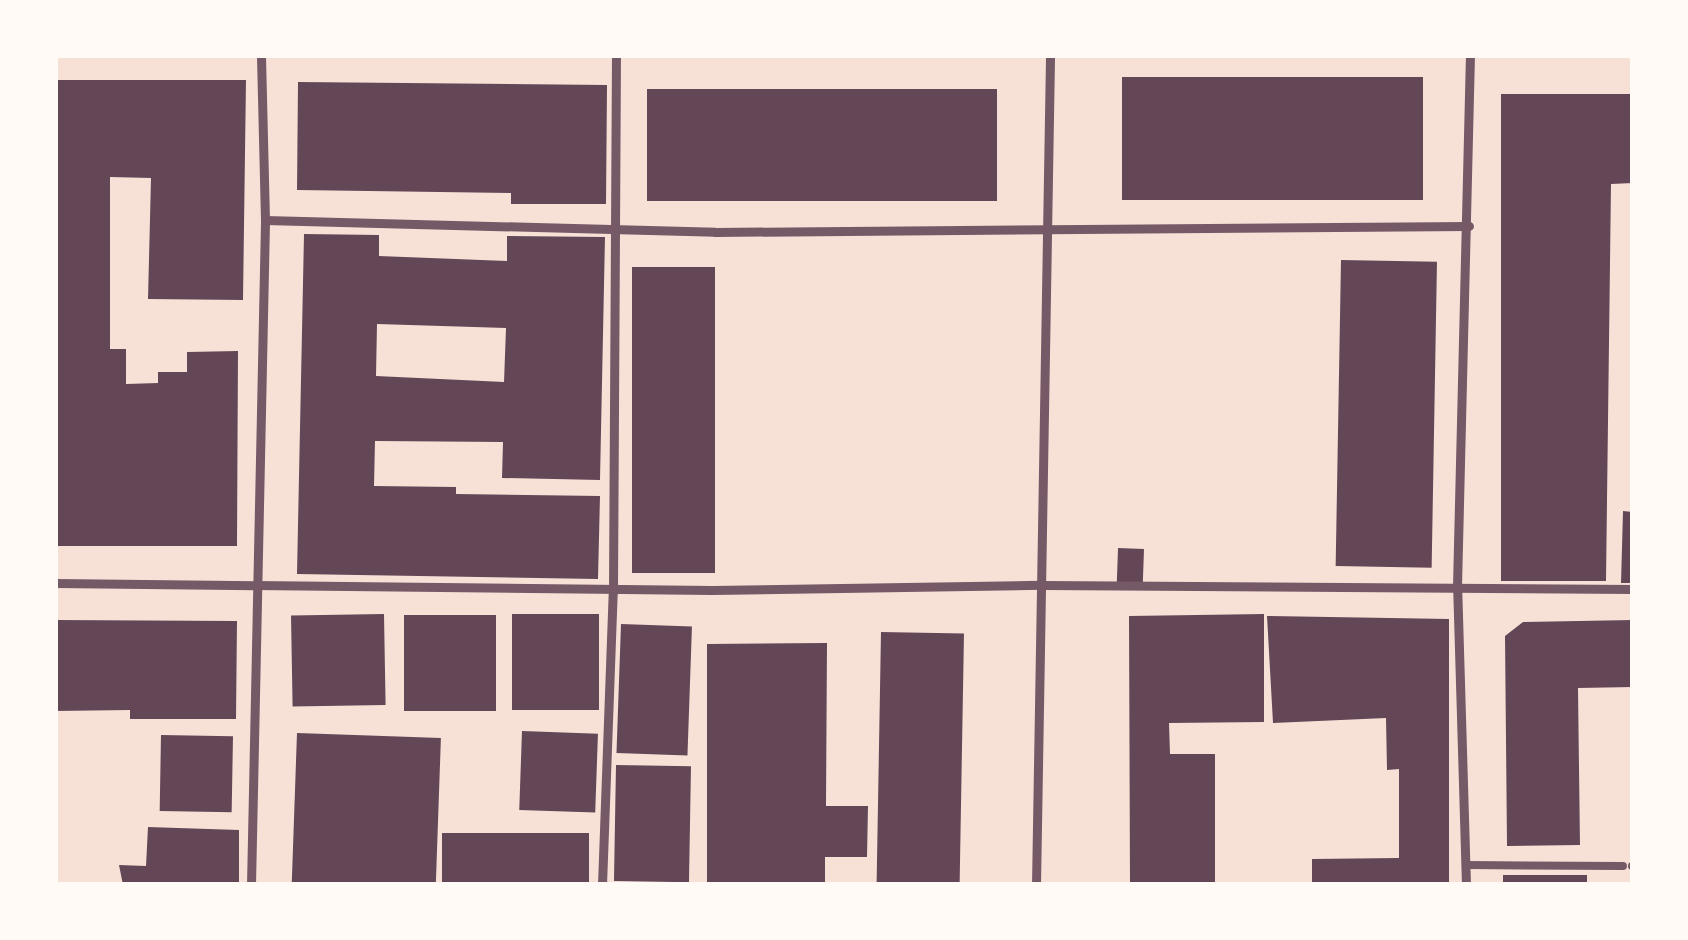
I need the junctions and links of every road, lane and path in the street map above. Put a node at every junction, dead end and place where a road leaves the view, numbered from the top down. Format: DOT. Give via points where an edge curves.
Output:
graph roads {
  1 [pos="261,55"];
  2 [pos="616,55"];
  3 [pos="1050,55"];
  4 [pos="1470,55"];
  5 [pos="265,220"];
  6 [pos="1468,226"];
  7 [pos="1049,227"];
  8 [pos="618,229"];
  9 [pos="55,582"];
  10 [pos="258,584"];
  11 [pos="1041,585"];
  12 [pos="1457,586"];
  13 [pos="614,589"];
  14 [pos="1633,589"];
  15 [pos="1466,865"];
  16 [pos="1629,866"];
  17 [pos="251,885"];
  18 [pos="602,885"];
  19 [pos="1036,885"];
  20 [pos="1466,885"];
  1 -- 5 [label="street"];
  2 -- 8 [label="street"];
  3 -- 7 [label="street"];
  4 -- 6 [label="street"];
  5 -- 8 [label="street"];
  5 -- 10 [label="street"];
  6 -- 7 [label="street"];
  6 -- 12 [label="street"];
  7 -- 8 [label="street"];
  7 -- 11 [label="street"];
  8 -- 13 [label="street"];
  9 -- 10 [label="street"];
  10 -- 13 [label="street"];
  10 -- 17 [label="street"];
  11 -- 12 [label="street"];
  11 -- 13 [label="street"];
  11 -- 19 [label="street"];
  12 -- 14 [label="street"];
  12 -- 15 [label="street"];
  13 -- 18 [label="street"];
  15 -- 16 [label="lane"];
  15 -- 20 [label="street"];
}
